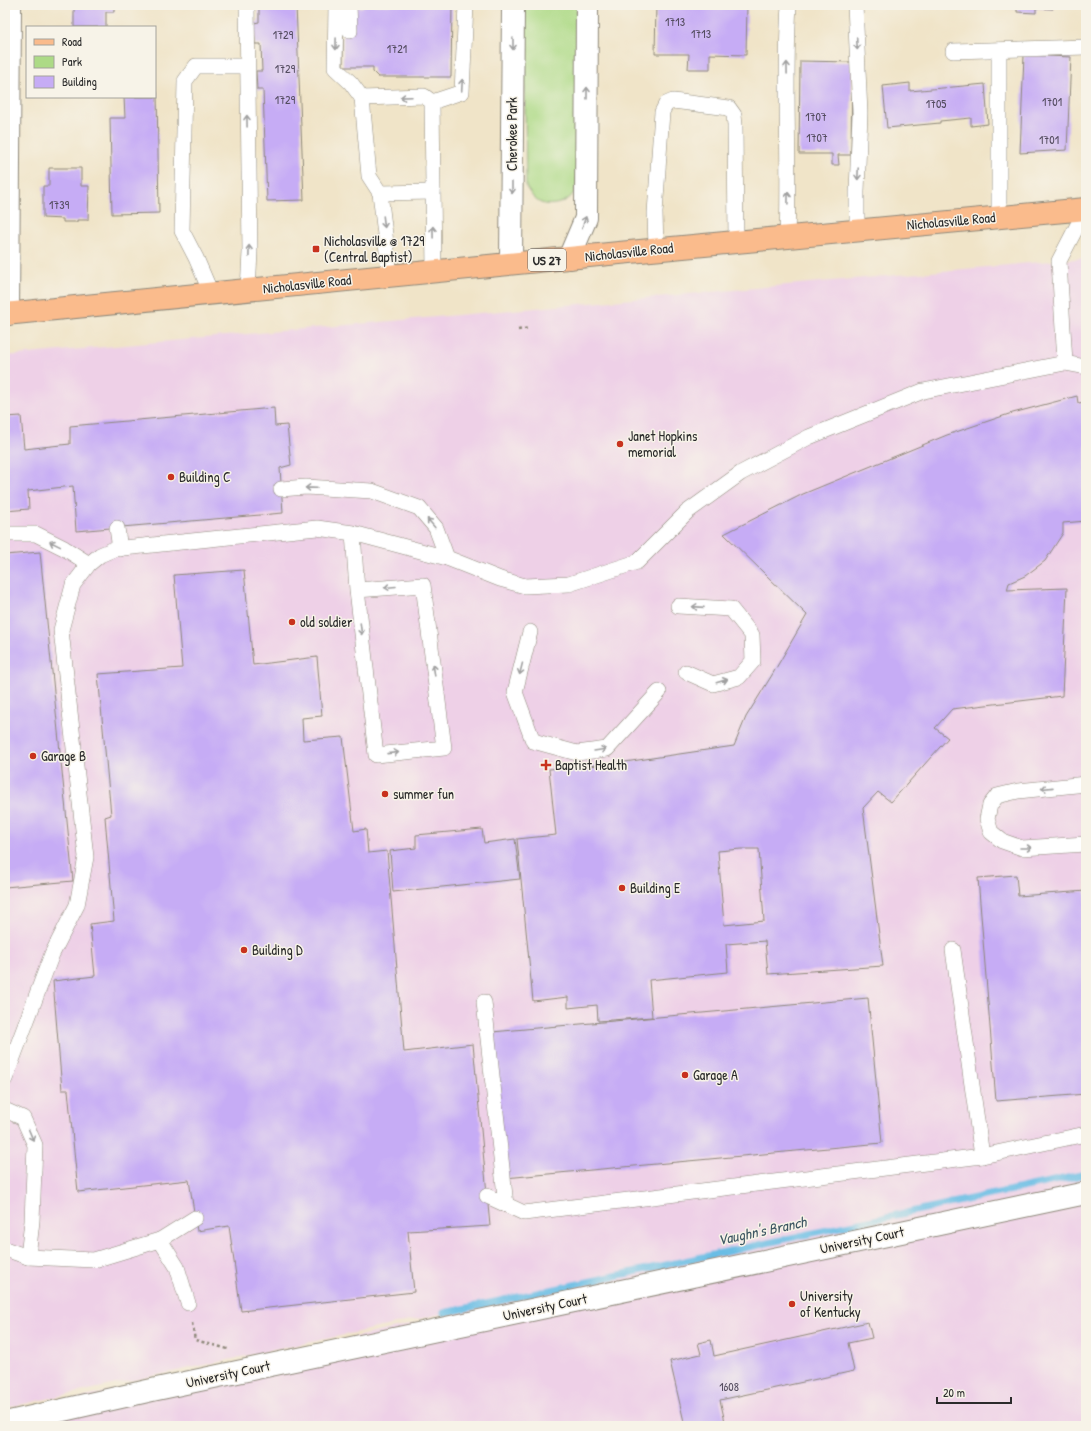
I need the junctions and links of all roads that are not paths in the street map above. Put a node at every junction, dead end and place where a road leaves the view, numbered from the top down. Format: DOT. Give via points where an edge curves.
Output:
graph roads {
  1 [pos="10,5"];
  2 [pos="247,5"];
  3 [pos="336,5"];
  4 [pos="349,5"];
  5 [pos="466,5"];
  6 [pos="513,5"];
  7 [pos="587,5"];
  8 [pos="789,5"];
  9 [pos="855,5"];
  10 [pos="350,31"];
  11 [pos="1086,47"];
  12 [pos="999,50"];
  13 [pos="952,51"];
  14 [pos="246,66"];
  15 [pos="351,67"];
  16 [pos="351,82"];
  17 [pos="362,98"];
  18 [pos="432,102"];
  19 [pos="433,192"];
  20 [pos="380,193"];
  21 [pos="1086,209"];
  22 [pos="999,216"];
  23 [pos="857,230"];
  24 [pos="787,237"];
  25 [pos="736,242"];
  26 [pos="656,249"];
  27 [pos="569,258"];
  28 [pos="511,263"];
  29 [pos="434,271"];
  30 [pos="390,276"];
  31 [pos="248,290"];
  32 [pos="211,294"];
  33 [pos="6,314"];
  34 [pos="1065,363"];
  35 [pos="1086,367"];
  36 [pos="281,489"];
  37 [pos="117,528"];
  38 [pos="353,533"];
  39 [pos="5,534"];
  40 [pos="120,549"];
  41 [pos="447,558"];
  42 [pos="88,564"];
  43 [pos="357,590"];
  44 [pos="678,606"];
  45 [pos="530,632"];
  46 [pos="686,672"];
  47 [pos="659,692"];
  48 [pos="1086,784"];
  49 [pos="1086,844"];
  50 [pos="953,950"];
  51 [pos="484,1002"];
  52 [pos="5,1079"];
  53 [pos="5,1110"];
  54 [pos="1086,1134"];
  55 [pos="982,1156"];
  56 [pos="1086,1193"];
  57 [pos="487,1196"];
  58 [pos="506,1205"];
  59 [pos="195,1218"];
  60 [pos="160,1240"];
  61 [pos="5,1249"];
  62 [pos="28,1257"];
  63 [pos="188,1303"];
  64 [pos="56,1418"];
  65 [pos="5,1423"];
  1 -- 33 [label="street"];
  2 -- 14 [label="lane"];
  3 -- 16 [label="lane, one-way" via="335,68"];
  4 -- 10 [label="lane"];
  18 -- 5 [label="lane, one-way" via="462,92"];
  6 -- 28 [label="street, Cherokee Park, one-way"];
  27 -- 7 [label="street, one-way" via="586,218"];
  24 -- 8 [label="lane, one-way"];
  9 -- 23 [label="lane, one-way" via="860,113"];
  11 -- 12 [label="lane"];
  12 -- 13 [label="lane"];
  12 -- 22 [label="lane"];
  31 -- 14 [label="lane, one-way" via="250,252"];
  14 -- 32 [label="lane" via="196,66 185,81 182,231"];
  15 -- 16 [label="lane"];
  16 -- 17 [label="lane"];
  18 -- 17 [label="lane, one-way" via="424,96"];
  17 -- 20 [label="lane" via="369,176"];
  18 -- 19 [label="lane"];
  19 -- 20 [label="lane"];
  29 -- 19 [label="lane, one-way"];
  20 -- 30 [label="lane, one-way"];
  21 -- 22 [label="main road, Nicholasville Road / US 27"];
  21 -- 34 [label="lane" via="1059,261"];
  22 -- 23 [label="main road, Nicholasville Road / US 27"];
  23 -- 24 [label="main road, Nicholasville Road / US 27"];
  24 -- 25 [label="main road, Nicholasville Road / US 27"];
  25 -- 26 [label="main road, Nicholasville Road / US 27"];
  25 -- 26 [label="lane" via="734,115 729,108 673,101 666,104 662,112 655,213"];
  26 -- 27 [label="main road, Nicholasville Road / US 27"];
  27 -- 28 [label="main road, Nicholasville Road / US 27"];
  28 -- 29 [label="main road, Nicholasville Road / US 27"];
  29 -- 30 [label="main road, Nicholasville Road / US 27"];
  30 -- 31 [label="main road, Nicholasville Road / US 27"];
  31 -- 32 [label="main road, Nicholasville Road / US 27"];
  32 -- 33 [label="main road, Nicholasville Road / US 27"];
  34 -- 35 [label="lane"];
  34 -- 41 [label="lane" via="923,392 809,437 741,473 687,512 638,562 569,584 525,586"];
  41 -- 36 [label="lane, one-way" via="436,528 419,508 372,491 306,487"];
  37 -- 40 [label="lane"];
  38 -- 40 [label="lane" via="317,528"];
  38 -- 41 [label="lane"];
  38 -- 43 [label="lane"];
  42 -- 39 [label="lane, one-way" via="36,534"];
  40 -- 42 [label="lane" via="100,555"];
  42 -- 52 [label="lane" via="73,585 61,630 86,857 76,905 52,954"];
  43 -- 43 [label="lane, one-way" via="376,755 444,748 423,584"];
  46 -- 44 [label="lane, one-way" via="713,684 738,676 753,661 752,635 731,609"];
  45 -- 47 [label="lane, one-way" via="515,692 534,741 577,753 607,749"];
  48 -- 49 [label="lane, one-way" via="1018,791 997,796 990,805 988,819 992,832 1002,841 1017,847"];
  50 -- 55 [label="lane"];
  51 -- 58 [label="lane"];
  53 -- 62 [label="lane, one-way" via="23,1118 35,1145"];
  54 -- 55 [label="lane"];
  55 -- 58 [label="lane" via="524,1213"];
  56 -- 64 [label="street, University Court" via="152,1390"];
  57 -- 58 [label="lane"];
  59 -- 60 [label="lane"];
  60 -- 62 [label="lane" via="94,1260"];
  60 -- 63 [label="lane" via="177,1267"];
  61 -- 62 [label="lane"];
  64 -- 65 [label="street, University Court"];
}
